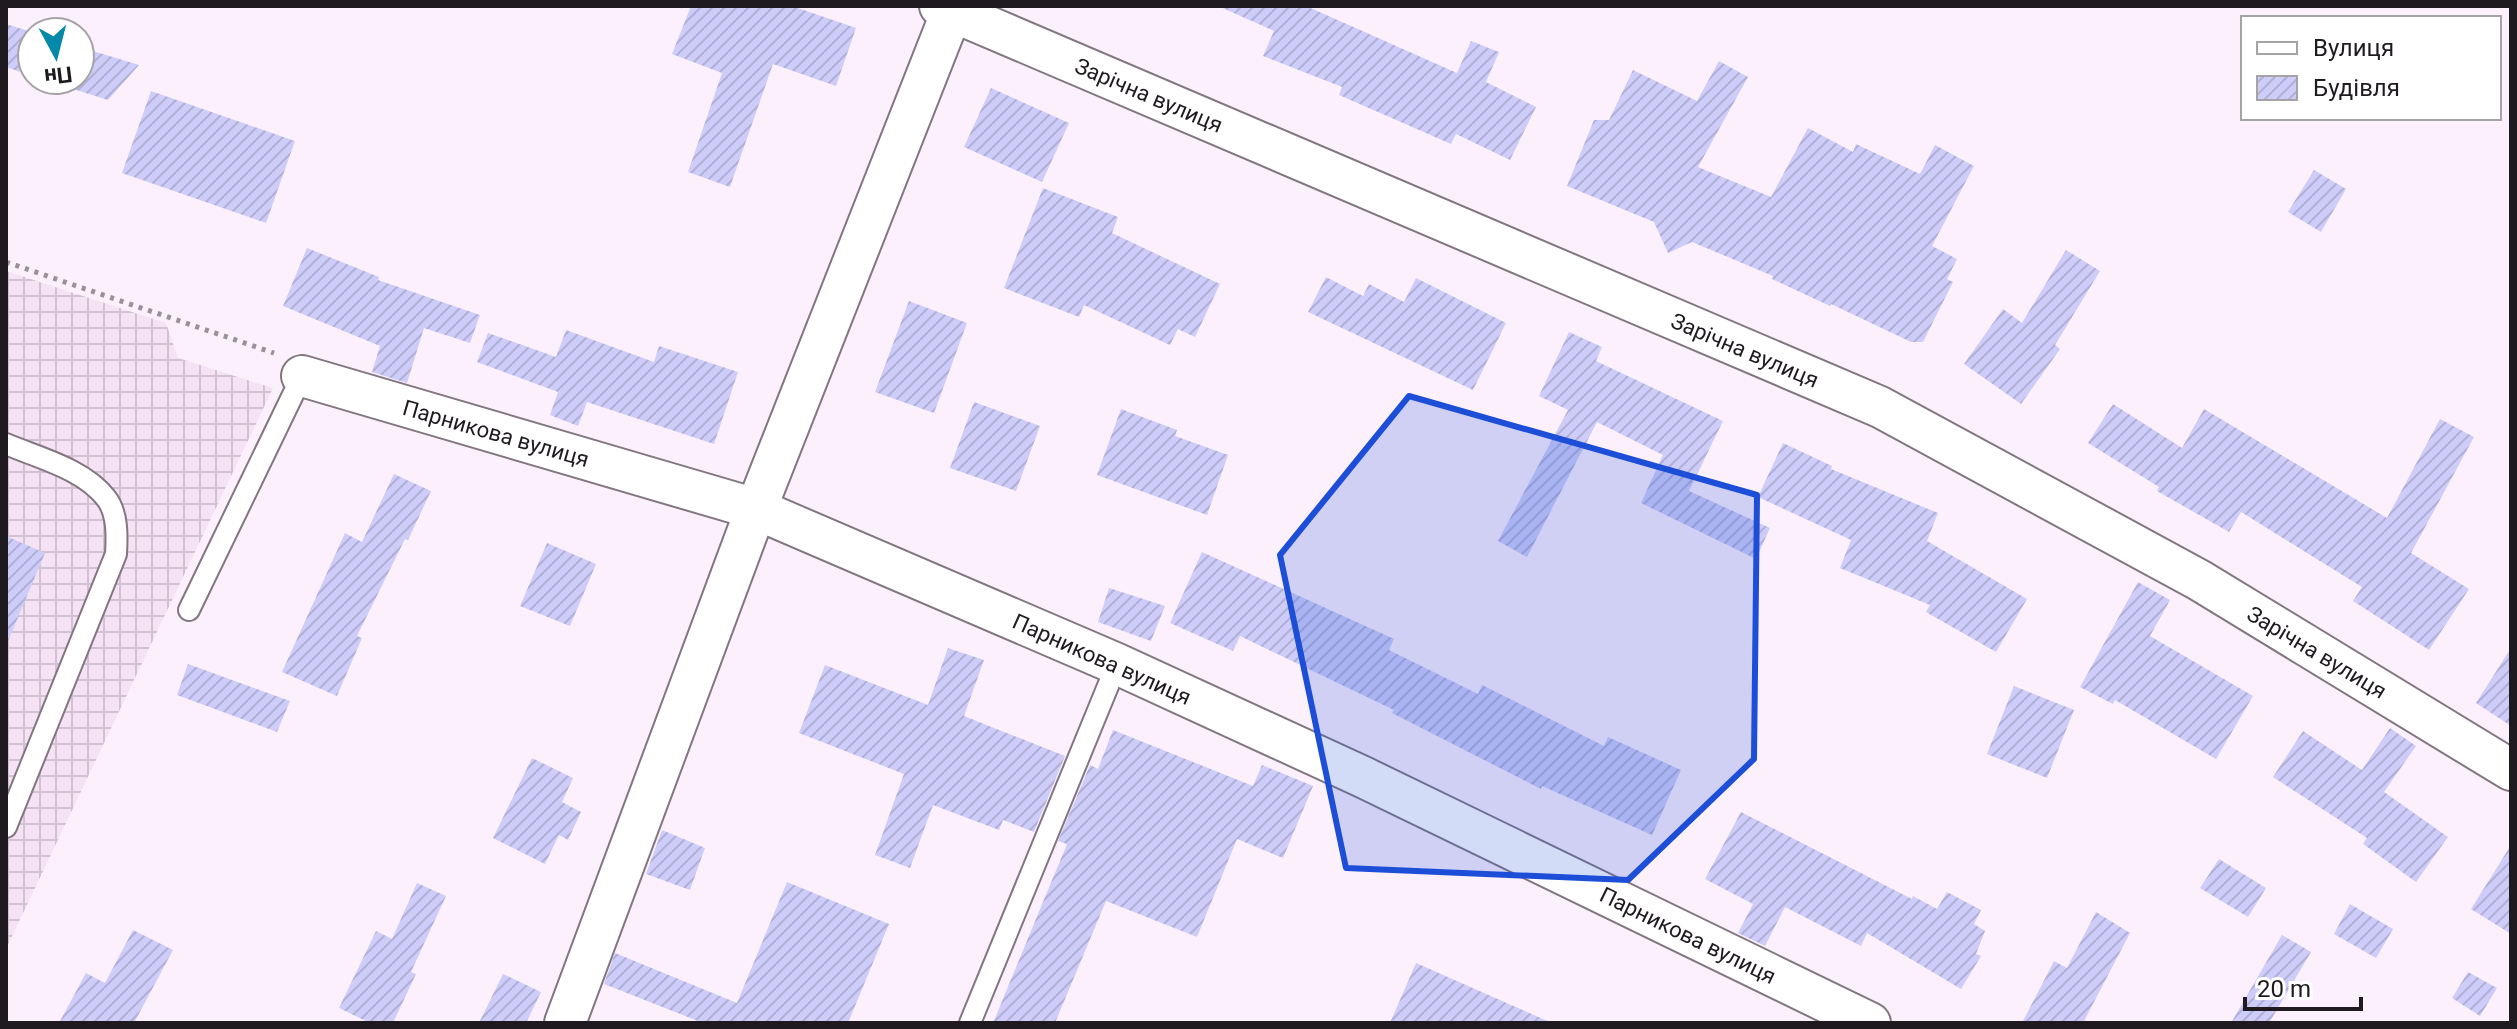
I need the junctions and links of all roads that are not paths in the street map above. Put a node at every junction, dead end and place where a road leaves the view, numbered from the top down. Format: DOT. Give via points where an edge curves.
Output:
graph roads {
  1 [pos="946,9"];
  2 [pos="302,376"];
  3 [pos="6,444"];
  4 [pos="756,509"];
  5 [pos="189,610"];
  6 [pos="1117,664"];
  7 [pos="2511,770"];
  8 [pos="6,827"];
  9 [pos="565,1023"];
  10 [pos="970,1023"];
  11 [pos="1870,1023"];
  1 -- 4 [label="street"];
  1 -- 7 [label="street, Зарічна вулиця" via="1880,407 2199,580"];
  2 -- 4 [label="street, Парникова вулиця"];
  2 -- 5 [label="lane"];
  3 -- 8 [label="lane" via="80,476 108,500 117,530 116,554"];
  4 -- 6 [label="street, Парникова вулиця"];
  4 -- 9 [label="street"];
  6 -- 10 [label="lane"];
  6 -- 11 [label="street, Парникова вулиця"];
}
